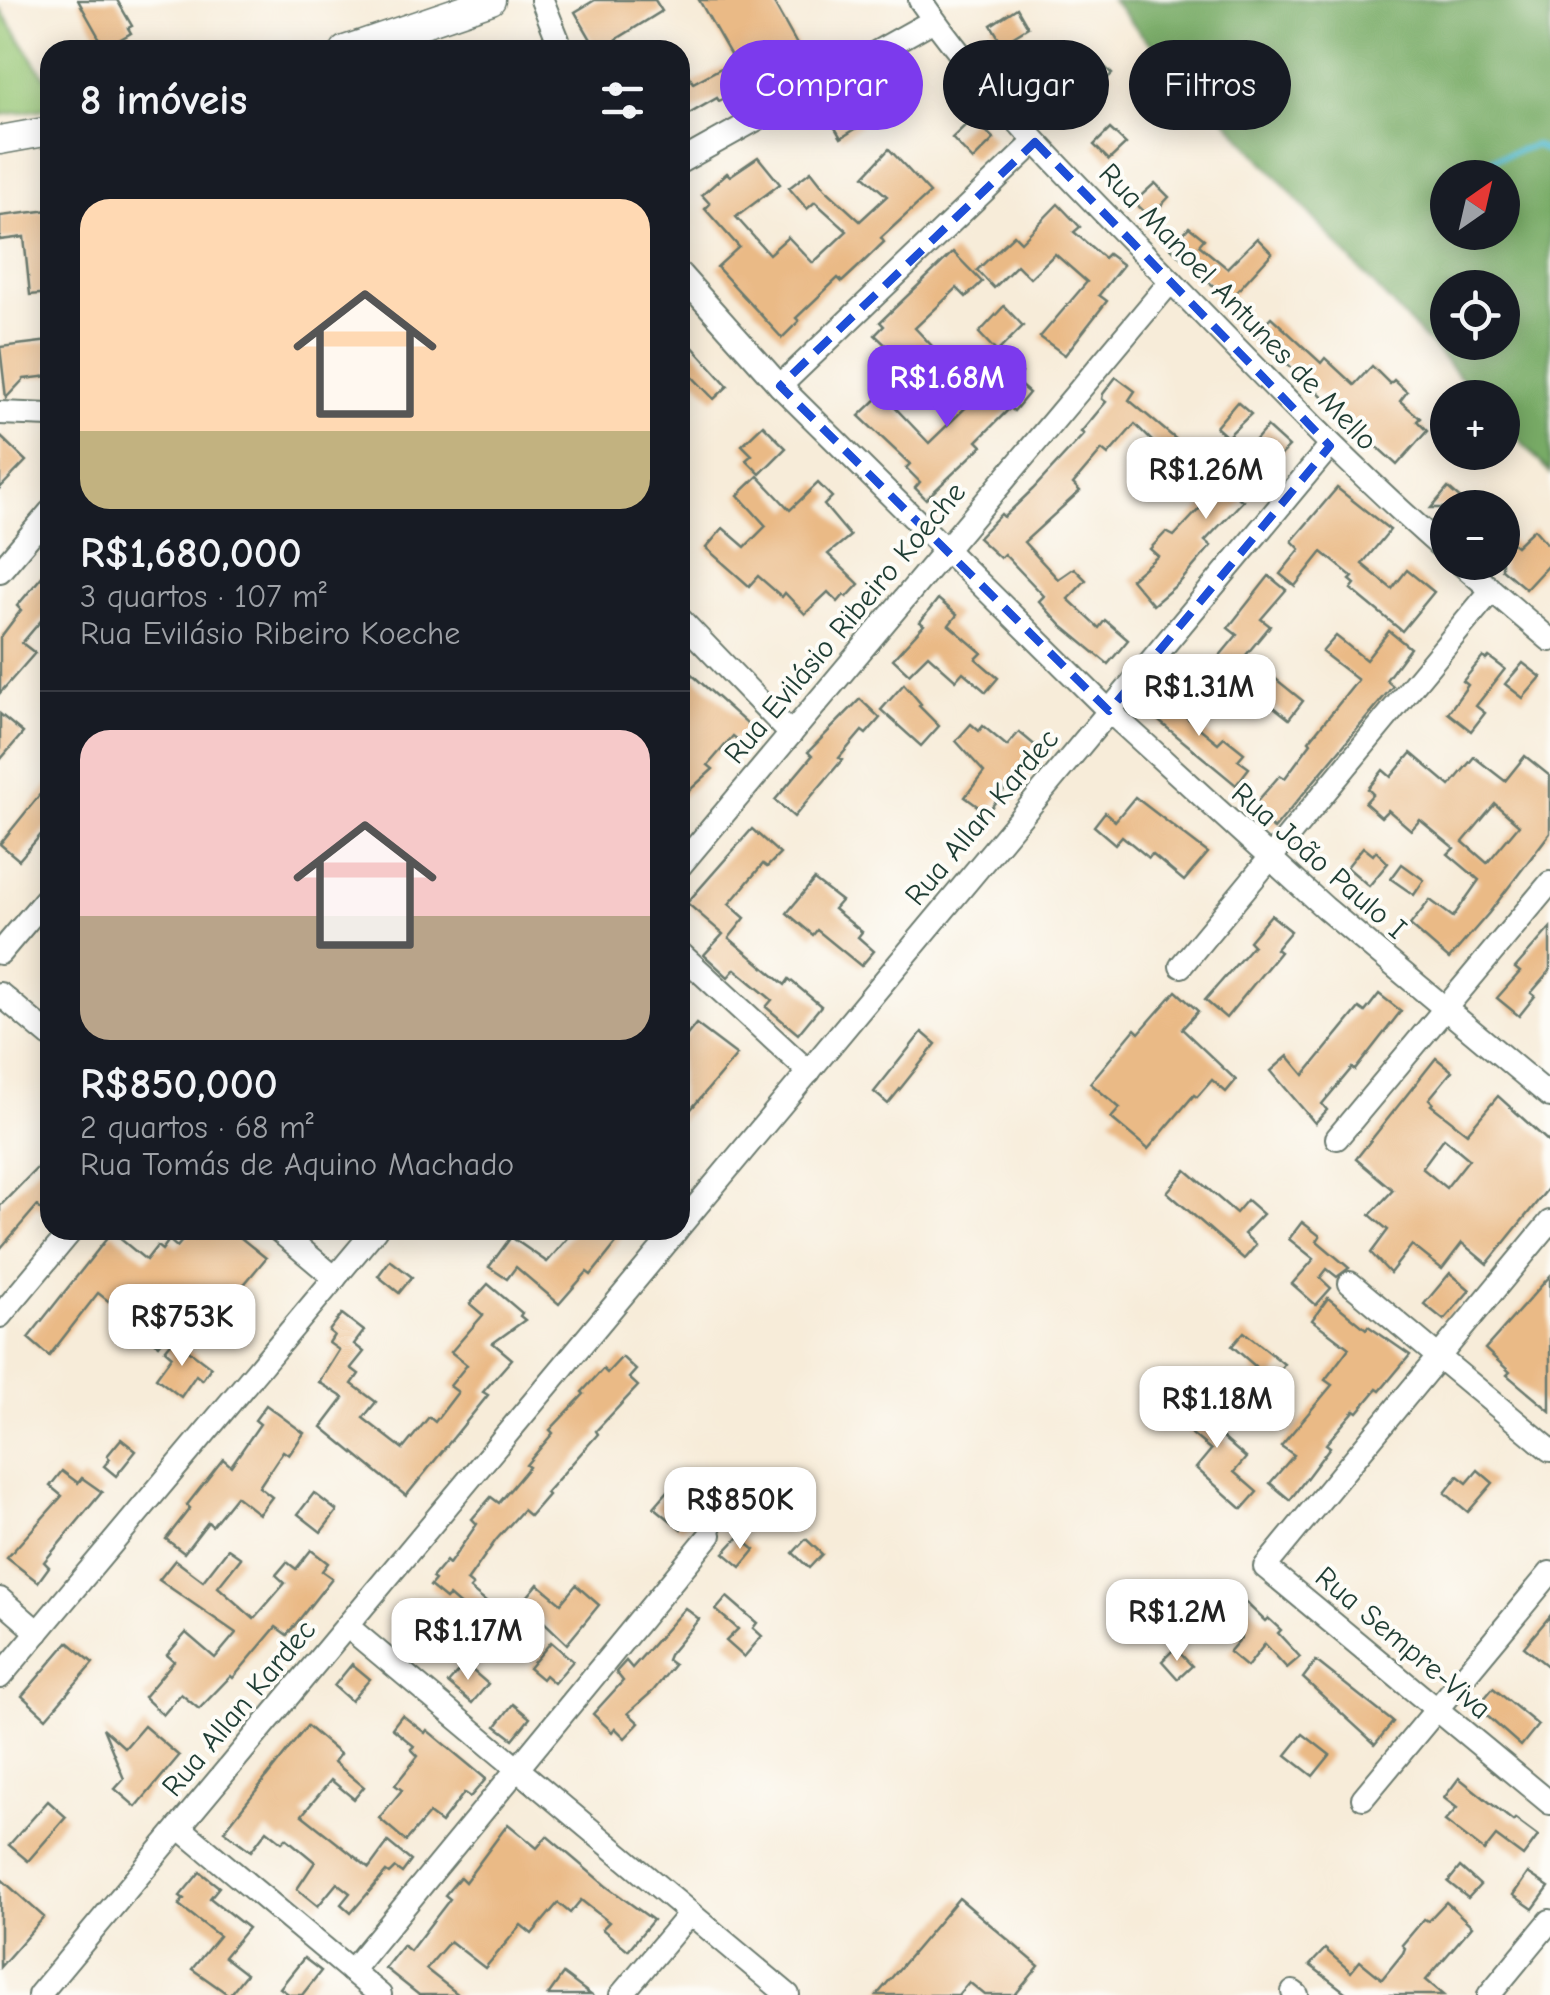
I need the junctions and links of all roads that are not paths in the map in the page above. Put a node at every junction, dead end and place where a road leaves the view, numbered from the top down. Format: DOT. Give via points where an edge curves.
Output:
graph roads {
  1 [pos="490,0"];
  2 [pos="542,0"];
  3 [pos="920,0"];
  4 [pos="934,20"];
  5 [pos="374,40"];
  6 [pos="558,40"];
  7 [pos="40,132"];
  8 [pos="0,140"];
  9 [pos="1035,142"];
  10 [pos="690,156"];
  11 [pos="1171,281"];
  12 [pos="690,285"];
  13 [pos="780,386"];
  14 [pos="0,413"];
  15 [pos="40,414"];
  16 [pos="1330,446"];
  17 [pos="40,524"];
  18 [pos="1430,536"];
  19 [pos="944,551"];
  20 [pos="0,571"];
  21 [pos="1480,580"];
  22 [pos="1491,590"];
  23 [pos="690,628"];
  24 [pos="1550,640"];
  25 [pos="1109,712"];
  26 [pos="791,734"];
  27 [pos="690,854"];
  28 [pos="1269,860"];
  29 [pos="1550,883"];
  30 [pos="40,906"];
  31 [pos="0,953"];
  32 [pos="690,962"];
  33 [pos="1181,966"];
  34 [pos="0,994"];
  35 [pos="1445,1008"];
  36 [pos="40,1028"];
  37 [pos="809,1072"];
  38 [pos="1550,1096"];
  39 [pos="1337,1138"];
  40 [pos="690,1214"];
  41 [pos="1550,1222"];
  42 [pos="64,1240"];
  43 [pos="290,1240"];
  44 [pos="367,1240"];
  45 [pos="668,1240"];
  46 [pos="335,1278"];
  47 [pos="1350,1283"];
  48 [pos="0,1316"];
  49 [pos="1438,1357"];
  50 [pos="1550,1450"];
  51 [pos="710,1535"];
  52 [pos="1550,1572"];
  53 [pos="0,1600"];
  54 [pos="347,1626"];
  55 [pos="38,1632"];
  56 [pos="0,1677"];
  57 [pos="1436,1710"];
  58 [pos="518,1769"];
  59 [pos="1363,1798"];
  60 [pos="1550,1804"];
  61 [pos="179,1827"];
  62 [pos="690,1913"];
  63 [pos="1550,1922"];
  64 [pos="351,1971"];
  65 [pos="39,1995"];
  66 [pos="380,1995"];
  67 [pos="621,1995"];
  68 [pos="788,1995"];
  69 [pos="1489,1995"];
  1 -- 5 [label="main road"];
  2 -- 6 [label="street"];
  3 -- 4 [label="street, Rua Manoel Antunes de Mello"];
  4 -- 9 [label="street, Rua Manoel Antunes de Mello"];
  4 -- 10 [label="street"];
  7 -- 8 [label="main road"];
  9 -- 11 [label="street, Rua Manoel Antunes de Mello"];
  9 -- 13 [label="street"];
  11 -- 16 [label="street, Rua Manoel Antunes de Mello"];
  11 -- 19 [label="street, Rua Evilásio Ribeiro Koeche"];
  12 -- 13 [label="street, Rua João Paulo I"];
  13 -- 19 [label="street, Rua João Paulo I"];
  14 -- 15 [label="street"];
  16 -- 18 [label="street, Rua Manoel Antunes de Mello"];
  16 -- 25 [label="street, Rua Allan Kardec"];
  17 -- 20 [label="street"];
  19 -- 25 [label="street, Rua João Paulo I"];
  19 -- 26 [label="street, Rua Evilásio Ribeiro Koeche"];
  21 -- 22 [label="street"];
  22 -- 24 [label="street"];
  22 -- 28 [label="street"];
  23 -- 26 [label="street"];
  25 -- 28 [label="street, Rua João Paulo I"];
  25 -- 37 [label="street, Rua Allan Kardec"];
  26 -- 27 [label="street, Rua Evilásio Ribeiro Koeche"];
  28 -- 33 [label="street"];
  28 -- 35 [label="street, Rua João Paulo I"];
  29 -- 35 [label="street"];
  30 -- 31 [label="street"];
  32 -- 37 [label="street"];
  34 -- 36 [label="street"];
  35 -- 38 [label="street, Rua João Paulo I"];
  35 -- 39 [label="street"];
  37 -- 40 [label="street, Rua Allan Kardec"];
  41 -- 49 [label="street"];
  42 -- 48 [label="street"];
  43 -- 46 [label="street"];
  44 -- 46 [label="street"];
  45 -- 54 [label="street, Rua Allan Kardec"];
  46 -- 55 [label="street"];
  47 -- 49 [label="street"];
  49 -- 50 [label="street"];
  49 -- 57 [label="street, Rua Sempre-Viva" via="1265,1567"];
  51 -- 58 [label="street"];
  52 -- 57 [label="street"];
  53 -- 55 [label="street"];
  54 -- 58 [label="street"];
  54 -- 61 [label="street, Rua Allan Kardec"];
  55 -- 56 [label="street"];
  57 -- 59 [label="street"];
  57 -- 60 [label="street, Rua Sempre-Viva"];
  58 -- 62 [label="street"];
  58 -- 64 [label="street"];
  61 -- 64 [label="street"];
  61 -- 65 [label="street, Rua Allan Kardec"];
  62 -- 67 [label="street"];
  62 -- 68 [label="street"];
  63 -- 69 [label="street"];
  64 -- 66 [label="street"];
}
